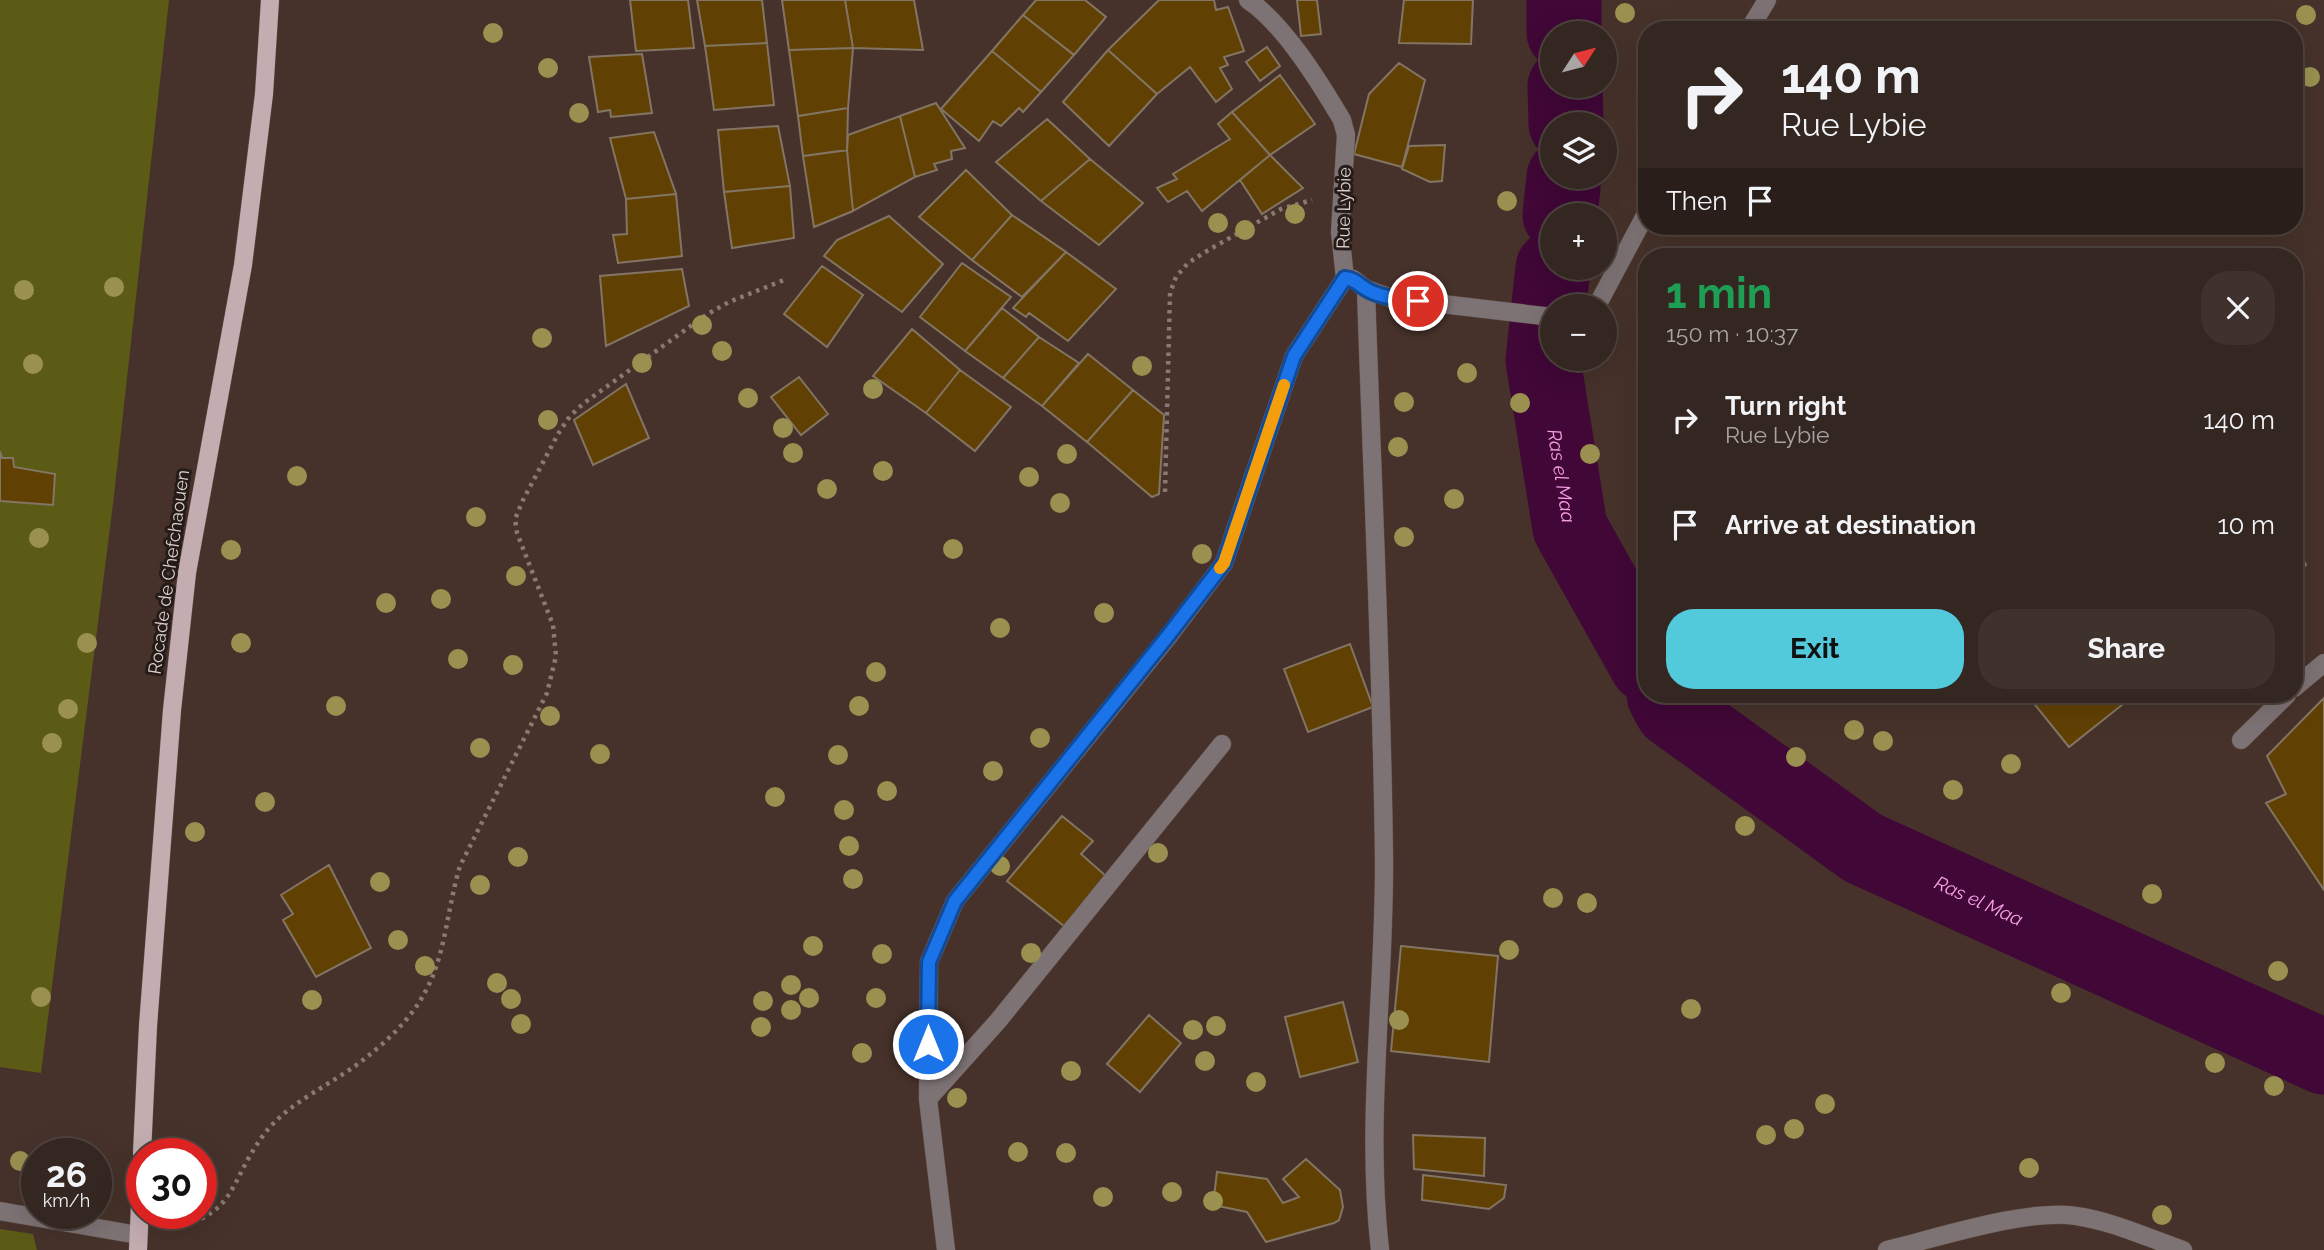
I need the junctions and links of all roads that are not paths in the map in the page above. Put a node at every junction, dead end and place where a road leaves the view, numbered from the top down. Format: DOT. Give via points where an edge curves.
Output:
graph roads {
  1 [pos="270,0"];
  2 [pos="1767,0"];
  3 [pos="1255,2"];
  4 [pos="1754,21"];
  5 [pos="1638,229"];
  6 [pos="1345,278"];
  7 [pos="1366,289"];
  8 [pos="1603,294"];
  9 [pos="1540,316"];
  10 [pos="2324,663"];
  11 [pos="2303,680"];
  12 [pos="2279,703"];
  13 [pos="2241,740"];
  14 [pos="1222,744"];
  15 [pos="928,1099"];
  16 [pos="143,1138"];
  17 [pos="0,1211"];
  18 [pos="138,1242"];
  19 [pos="946,1250"];
  20 [pos="1380,1250"];
  21 [pos="1887,1250"];
  22 [pos="2183,1250"];
  1 -- 16 [label="main road, Rocade de Chefchaouen" via="264,94 243,265 187,573 172,710"];
  2 -- 4 [label="street"];
  3 -- 6 [label="street, Rue Lybie" via="1283,33 1342,120 1346,135 1340,232"];
  5 -- 8 [label="street"];
  6 -- 7 [label="street"];
  6 -- 15 [label="street" via="1294,356 1224,563 955,901 929,962"];
  7 -- 9 [label="street" via="1391,298"];
  7 -- 20 [label="street" via="1384,860 1374,1092"];
  10 -- 11 [label="street"];
  12 -- 13 [label="street"];
  14 -- 15 [label="street" via="998,1021"];
  15 -- 19 [label="street"];
  17 -- 18 [label="street"];
  21 -- 22 [label="street" via="2052,1214 2099,1221"];
}
